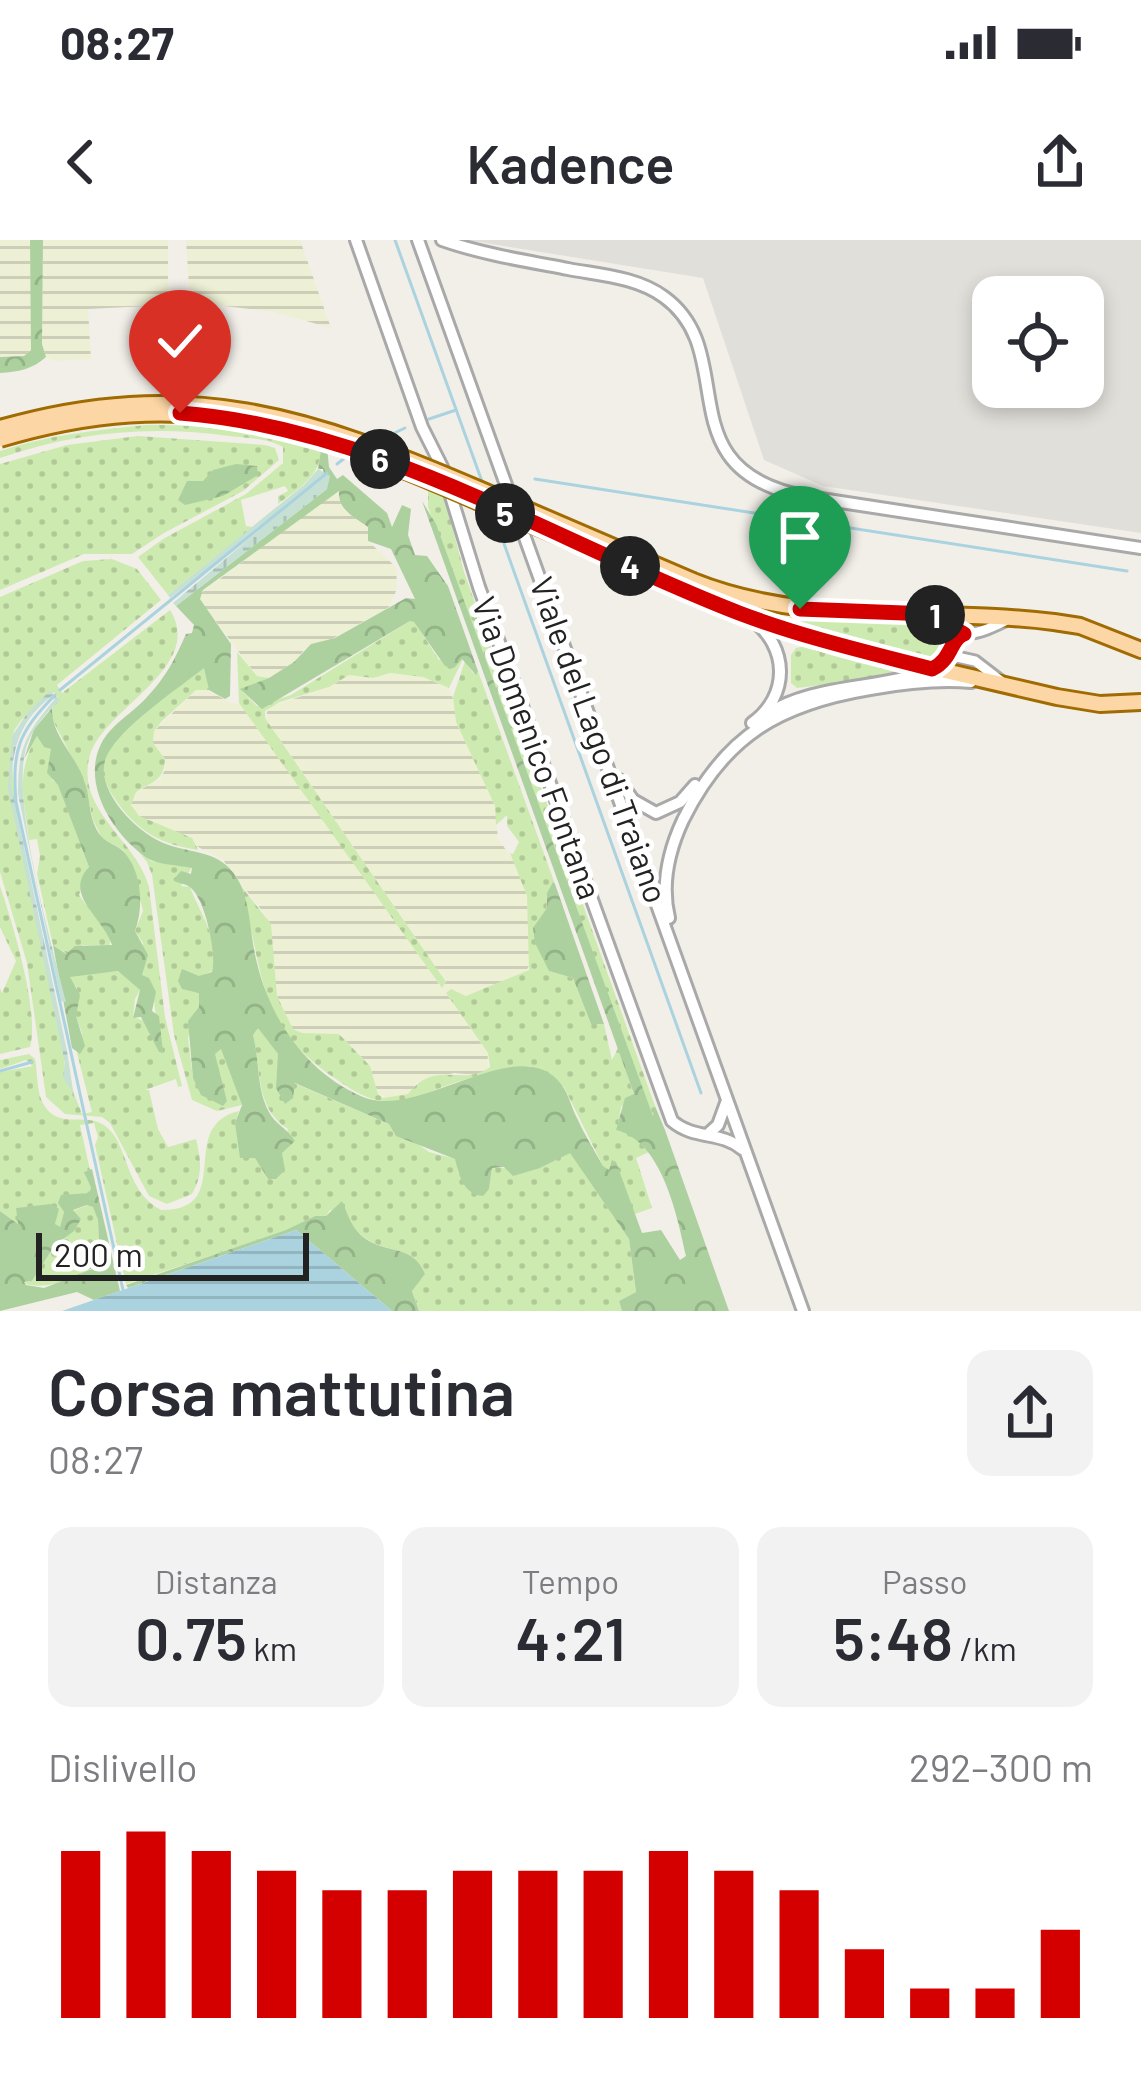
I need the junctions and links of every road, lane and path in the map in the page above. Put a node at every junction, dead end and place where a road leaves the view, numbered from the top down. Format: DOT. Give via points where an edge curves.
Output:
graph roads {
  1 [pos="356,240"];
  2 [pos="418,240"];
  3 [pos="442,240"];
  4 [pos="0,428"];
  5 [pos="0,439"];
  6 [pos="1141,548"];
  7 [pos="690,586"];
  8 [pos="737,612"];
  9 [pos="933,614"];
  10 [pos="1020,618"];
  11 [pos="964,634"];
  12 [pos="953,650"];
  13 [pos="1141,650"];
  14 [pos="930,668"];
  15 [pos="1018,688"];
  16 [pos="1141,702"];
  17 [pos="760,718"];
  18 [pos="606,758"];
  19 [pos="656,813"];
  20 [pos="676,836"];
  21 [pos="675,950"];
  22 [pos="727,1098"];
  23 [pos="707,1135"];
  24 [pos="748,1156"];
  25 [pos="803,1311"];
  1 -- 23 [label="street, Via Domenico Fontana" via="672,1121"];
  2 -- 18 [label="street, Viale del Lago di Traiano"];
  3 -- 6 [label="street" via="623,279 663,296 694,338 720,442 764,484"];
  4 -- 7 [label="main road, bridge" via="139,403 273,414 374,444"];
  5 -- 7 [label="main road, bridge" via="145,413 274,425 369,454"];
  7 -- 8 [label="main road"];
  7 -- 9 [label="main road" via="777,607"];
  8 -- 14 [label="main road"];
  8 -- 17 [label="street" via="768,634 780,662 776,698"];
  9 -- 10 [label="main road"];
  9 -- 11 [label="street"];
  10 -- 11 [label="street"];
  10 -- 13 [label="main road" via="1080,626"];
  11 -- 12 [label="street"];
  12 -- 14 [label="street"];
  12 -- 15 [label="street"];
  14 -- 15 [label="main road"];
  14 -- 17 [label="street" via="815,692"];
  15 -- 16 [label="main road" via="1100,704"];
  15 -- 20 [label="street" via="911,682 796,706 722,759"];
  17 -- 19 [label="street" via="688,796"];
  18 -- 19 [label="street" via="633,800"];
  18 -- 21 [label="street, Viale del Lago di Traiano"];
  19 -- 20 [label="street"];
  20 -- 21 [label="street" via="665,893"];
  21 -- 22 [label="street, Viale del Lago di Traiano"];
  22 -- 23 [label="street"];
  22 -- 24 [label="street, Viale del Lago di Traiano"];
  23 -- 24 [label="street" via="732,1140"];
  24 -- 25 [label="street, Viale del Lago di Traiano"];
}
